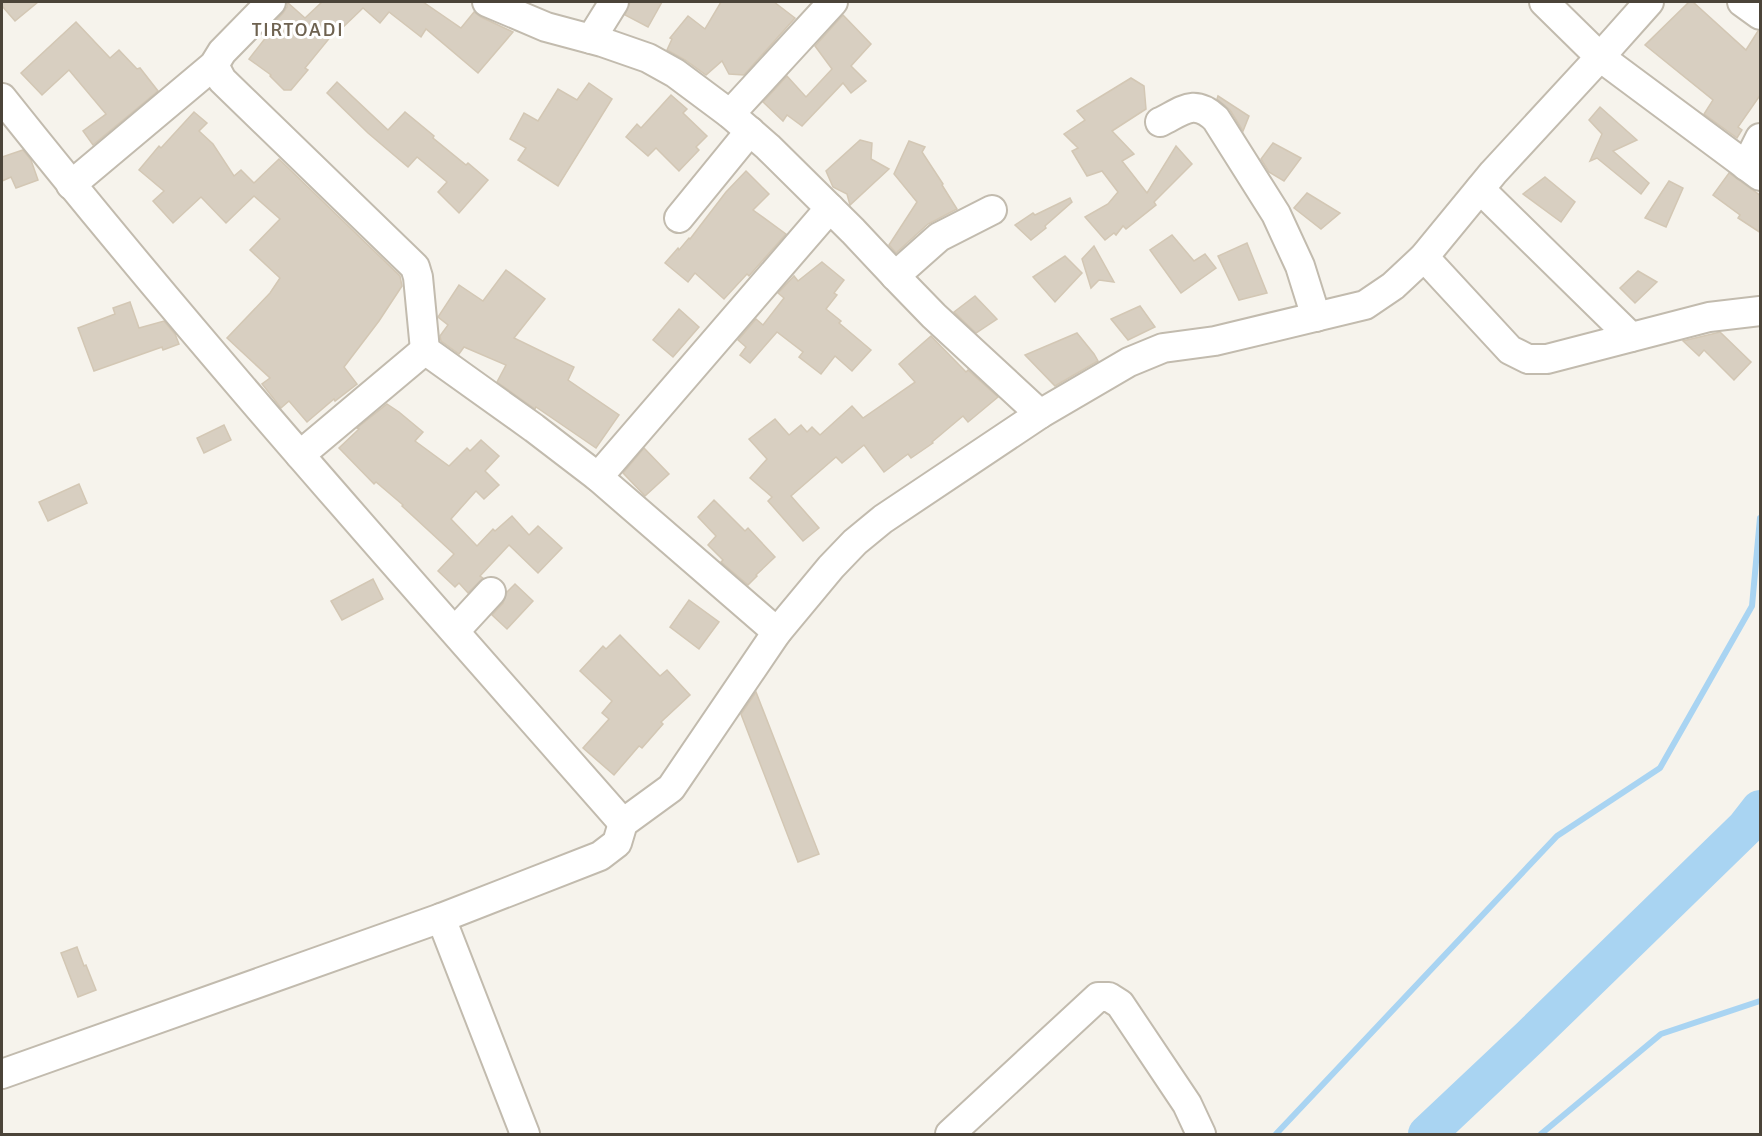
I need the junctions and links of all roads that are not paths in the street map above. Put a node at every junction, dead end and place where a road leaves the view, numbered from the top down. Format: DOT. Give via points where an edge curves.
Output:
graph roads {
  1 [pos="487,2"];
  2 [pos="614,2"];
  3 [pos="833,2"];
  4 [pos="1544,2"];
  5 [pos="1648,2"];
  6 [pos="1742,2"];
  7 [pos="259,6"];
  8 [pos="1761,15"];
  9 [pos="591,39"];
  10 [pos="1600,57"];
  11 [pos="214,65"];
  12 [pos="2,98"];
  13 [pos="1161,122"];
  14 [pos="740,123"];
  15 [pos="1761,138"];
  16 [pos="1753,171"];
  17 [pos="71,185"];
  18 [pos="1480,189"];
  19 [pos="830,208"];
  20 [pos="992,210"];
  21 [pos="679,218"];
  22 [pos="1424,257"];
  23 [pos="895,276"];
  24 [pos="1761,311"];
  25 [pos="1316,317"];
  26 [pos="1631,337"];
  27 [pos="425,350"];
  28 [pos="1040,414"];
  29 [pos="300,455"];
  30 [pos="598,477"];
  31 [pos="491,592"];
  32 [pos="455,631"];
  33 [pos="777,632"];
  34 [pos="623,823"];
  35 [pos="441,918"];
  36 [pos="2,1074"];
  37 [pos="525,1134"];
  38 [pos="950,1134"];
  39 [pos="1201,1134"];
  1 -- 9 [label="street" via="546,27"];
  2 -- 9 [label="street"];
  3 -- 14 [label="street"];
  4 -- 10 [label="street"];
  5 -- 10 [label="street"];
  6 -- 8 [label="street"];
  7 -- 11 [label="street"];
  9 -- 14 [label="street" via="648,58 675,73"];
  10 -- 16 [label="street"];
  10 -- 18 [label="street"];
  11 -- 17 [label="street"];
  11 -- 27 [label="street" via="222,80 415,267"];
  12 -- 17 [label="street"];
  13 -- 25 [label="street" via="1192,107 1203,108 1216,119 1276,214 1300,266"];
  14 -- 19 [label="street"];
  14 -- 21 [label="street"];
  15 -- 16 [label="street"];
  17 -- 29 [label="street"];
  18 -- 22 [label="street"];
  18 -- 26 [label="street"];
  19 -- 23 [label="street"];
  19 -- 30 [label="street"];
  20 -- 23 [label="street" via="939,237"];
  22 -- 25 [label="street" via="1393,286 1365,304"];
  22 -- 26 [label="street" via="1510,350 1528,359 1547,359"];
  23 -- 28 [label="street"];
  24 -- 26 [label="street" via="1709,317"];
  25 -- 28 [label="street" via="1215,341 1163,348 1129,362"];
  27 -- 29 [label="street"];
  27 -- 30 [label="street"];
  28 -- 33 [label="street" via="862,536"];
  29 -- 32 [label="street"];
  30 -- 33 [label="street"];
  31 -- 32 [label="street"];
  32 -- 34 [label="street"];
  33 -- 34 [label="street" via="671,788"];
  34 -- 35 [label="street" via="617,843 600,856"];
  35 -- 36 [label="street"];
  35 -- 37 [label="street"];
  38 -- 39 [label="street" via="1098,997 1109,997 1120,1004 1187,1104"];
}
